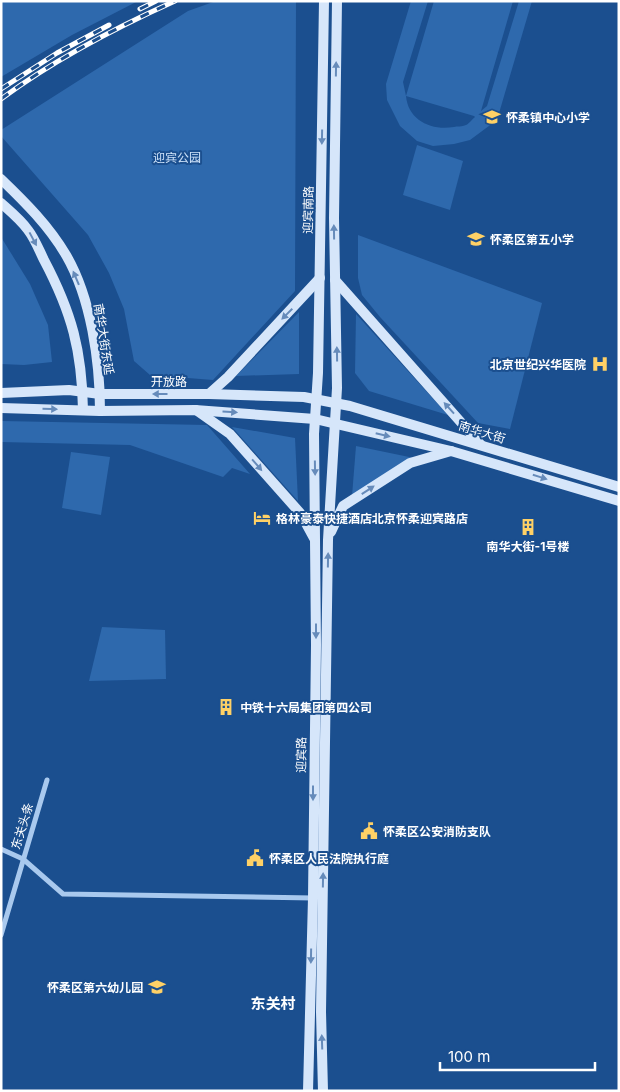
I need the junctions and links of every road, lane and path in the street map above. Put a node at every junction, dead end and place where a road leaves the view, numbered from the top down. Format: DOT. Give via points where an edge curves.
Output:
graph roads {
  1 [pos="324,1"];
  2 [pos="337,1"];
  3 [pos="1,179"];
  4 [pos="1,203"];
  5 [pos="320,278"];
  6 [pos="336,280"];
  7 [pos="83,391"];
  8 [pos="1,393"];
  9 [pos="100,394"];
  10 [pos="209,394"];
  11 [pos="317,400"];
  12 [pos="337,403"];
  13 [pos="1,408"];
  14 [pos="83,410"];
  15 [pos="195,410"];
  16 [pos="100,411"];
  17 [pos="315,419"];
  18 [pos="335,423"];
  19 [pos="481,445"];
  20 [pos="451,451"];
  21 [pos="619,487"];
  22 [pos="619,501"];
  23 [pos="315,540"];
  24 [pos="328,540"];
  25 [pos="47,780"];
  26 [pos="1,849"];
  27 [pos="23,859"];
  28 [pos="313,898"];
  29 [pos="1,934"];
  30 [pos="308,1091"];
  31 [pos="323,1091"];
  1 -- 5 [label="main road, 迎宾南路, one-way"];
  6 -- 2 [label="main road, 迎宾南路, one-way"];
  9 -- 3 [label="main road, 南华大街东延, one-way" via="87,303 66,255 34,211"];
  4 -- 7 [label="main road, one-way" via="28,230 56,283 73,324"];
  5 -- 10 [label="main road, one-way"];
  5 -- 11 [label="main road, 迎宾南路"];
  12 -- 6 [label="main road, 迎宾南路, one-way"];
  19 -- 6 [label="main road, one-way"];
  7 -- 8 [label="main road, 开放路"];
  7 -- 9 [label="main road, 开放路"];
  7 -- 14 [label="main road"];
  10 -- 9 [label="main road, 开放路, one-way"];
  9 -- 16 [label="main road, 南华大街东延"];
  10 -- 11 [label="main road, 开放路"];
  11 -- 12 [label="main road, 开放路"];
  11 -- 17 [label="main road, 迎宾南路"];
  12 -- 18 [label="main road, 迎宾南路"];
  12 -- 19 [label="main road, 南华大街"];
  13 -- 14 [label="main road, one-way"];
  14 -- 16 [label="main road"];
  15 -- 16 [label="main road"];
  15 -- 17 [label="main road, one-way"];
  15 -- 23 [label="main road, one-way" via="230,434 301,514"];
  17 -- 18 [label="main road"];
  17 -- 23 [label="main road, 迎宾路, one-way"];
  18 -- 20 [label="main road, one-way"];
  18 -- 24 [label="main road, 迎宾路"];
  19 -- 21 [label="main road, 南华大街"];
  20 -- 22 [label="main road, one-way"];
  24 -- 20 [label="main road, one-way" via="343,506 410,463"];
  23 -- 28 [label="main road, 迎宾路, one-way"];
  31 -- 24 [label="main road, 迎宾路, one-way" via="321,992"];
  25 -- 27 [label="street, 东关头条"];
  26 -- 27 [label="street"];
  27 -- 28 [label="street" via="63,894"];
  27 -- 29 [label="street, 东关头条"];
  28 -- 30 [label="main road, 迎宾路, one-way"];
}
